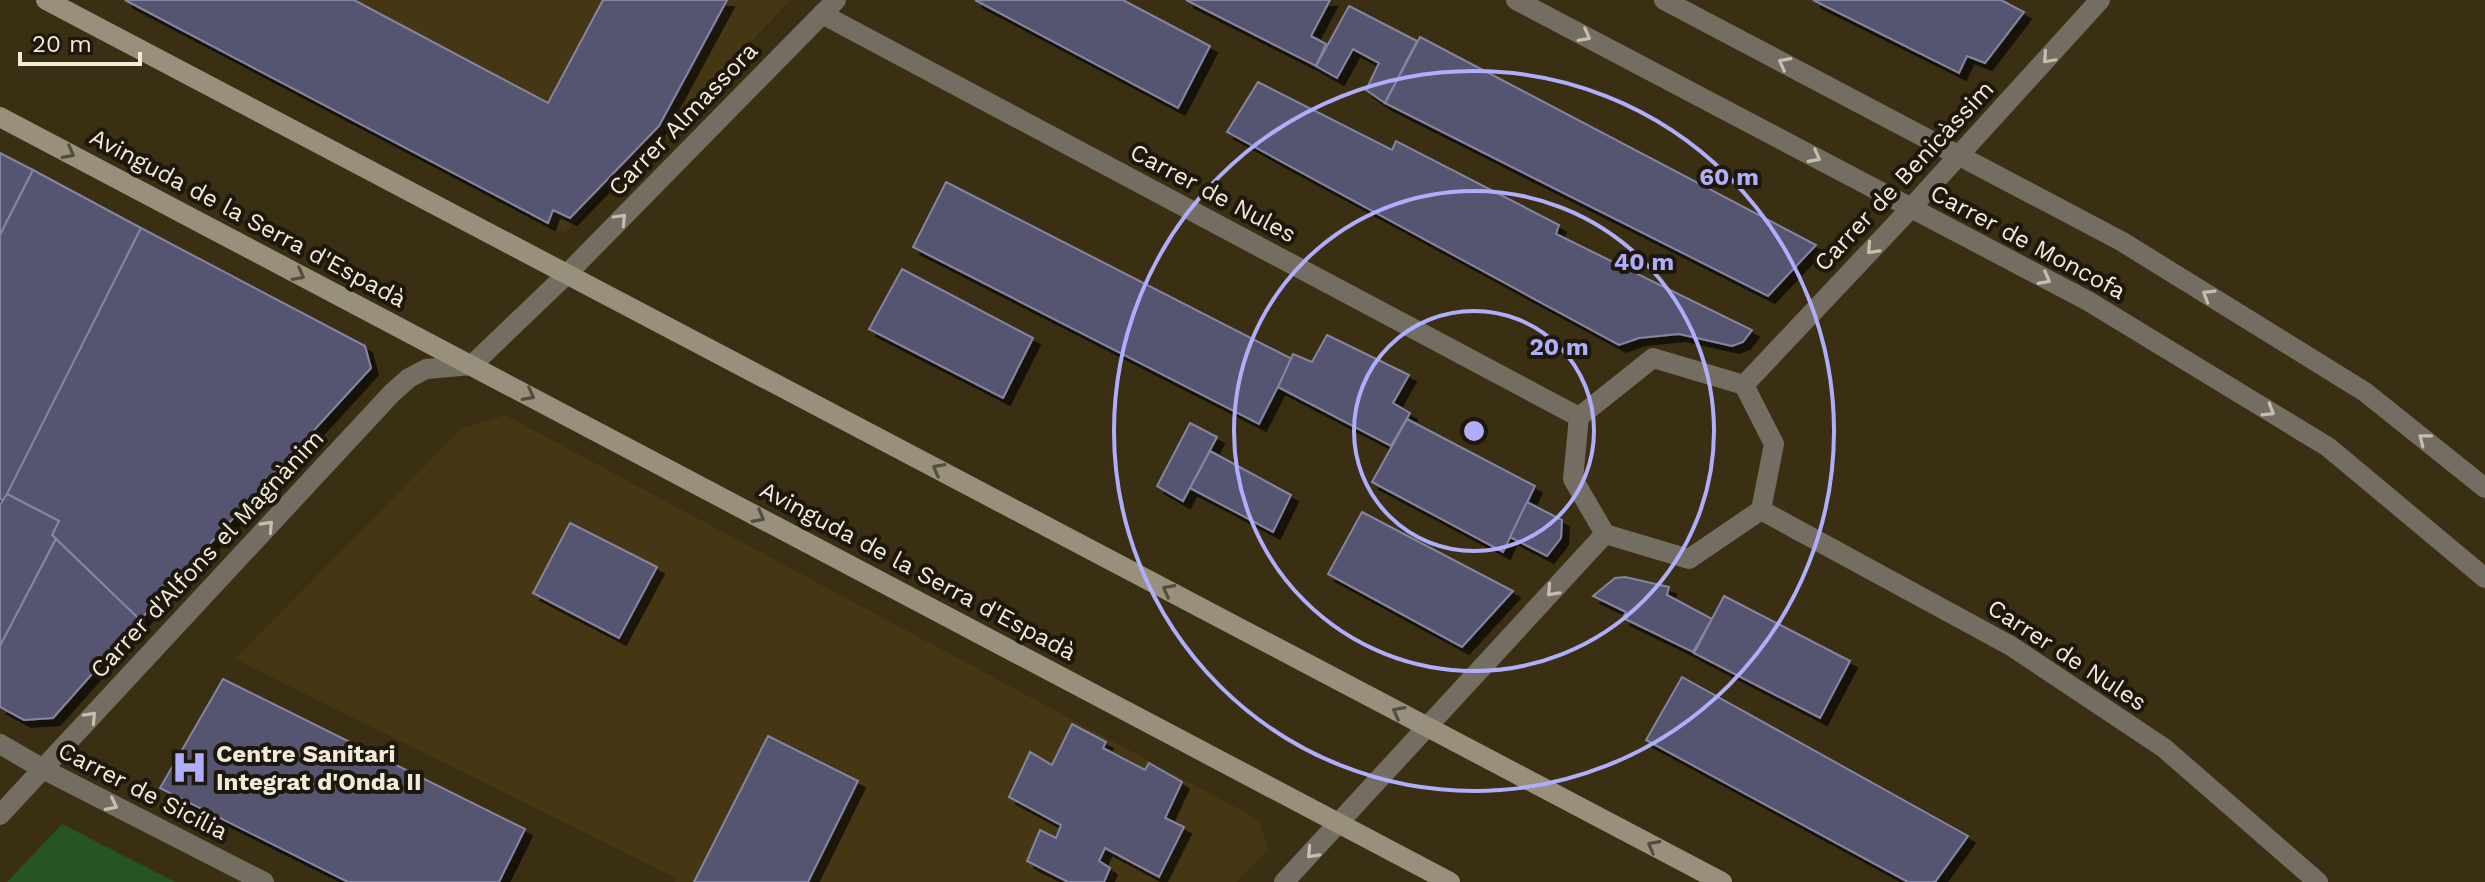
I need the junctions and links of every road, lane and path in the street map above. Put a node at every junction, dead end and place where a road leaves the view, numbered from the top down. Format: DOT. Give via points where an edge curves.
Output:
graph roads {
  1 [pos="46,0"];
  2 [pos="1516,0"];
  3 [pos="1664,0"];
  4 [pos="2100,0"];
  5 [pos="829,7"];
  6 [pos="0,117"];
  7 [pos="1959,156"];
  8 [pos="1911,208"];
  9 [pos="567,274"];
  10 [pos="472,365"];
  11 [pos="1744,385"];
  12 [pos="1579,417"];
  13 [pos="2485,488"];
  14 [pos="1761,510"];
  15 [pos="1605,534"];
  16 [pos="2485,578"];
  17 [pos="1425,726"];
  18 [pos="0,744"];
  19 [pos="43,769"];
  20 [pos="0,815"];
  21 [pos="1339,823"];
  22 [pos="264,882"];
  23 [pos="1284,882"];
  24 [pos="1450,882"];
  25 [pos="1722,882"];
  26 [pos="2318,882"];
  1 -- 9 [label="street"];
  2 -- 8 [label="street, Carrer de Moncofa, one-way"];
  7 -- 3 [label="street, Carrer de Moncofa, one-way"];
  4 -- 7 [label="street, Carrer de Benicàssim, one-way"];
  9 -- 5 [label="street, Carrer Almassora, one-way"];
  5 -- 12 [label="street, Carrer de Nules"];
  6 -- 10 [label="street, Avinguda de la Serra d'Espadà, one-way"];
  7 -- 8 [label="street, Carrer de Benicàssim"];
  13 -- 7 [label="street, Carrer de Moncofa, one-way" via="2365,392 2121,241"];
  8 -- 11 [label="street, Carrer de Benicàssim, one-way"];
  8 -- 16 [label="street, Carrer de Moncofa, one-way" via="2088,301 2328,447"];
  9 -- 10 [label="street"];
  17 -- 9 [label="street, one-way"];
  19 -- 10 [label="street, Carrer d'Alfons el Magnànim, one-way" via="392,393 426,369"];
  10 -- 21 [label="street, Avinguda de la Serra d'Espadà, one-way"];
  11 -- 12 [label="street" via="1653,358"];
  11 -- 14 [label="street" via="1774,444"];
  12 -- 15 [label="street" via="1573,479"];
  14 -- 15 [label="street" via="1689,559"];
  14 -- 26 [label="street, Carrer de Nules" via="2011,646 2164,748"];
  15 -- 17 [label="street, one-way"];
  17 -- 21 [label="street"];
  25 -- 17 [label="street, one-way"];
  18 -- 19 [label="street, Carrer de Sicília"];
  19 -- 20 [label="street, Carrer d'Alfons el Magnànim"];
  19 -- 22 [label="street, Carrer de Sicília, one-way"];
  21 -- 23 [label="street, one-way"];
  21 -- 24 [label="street, Avinguda de la Serra d'Espadà"];
}
